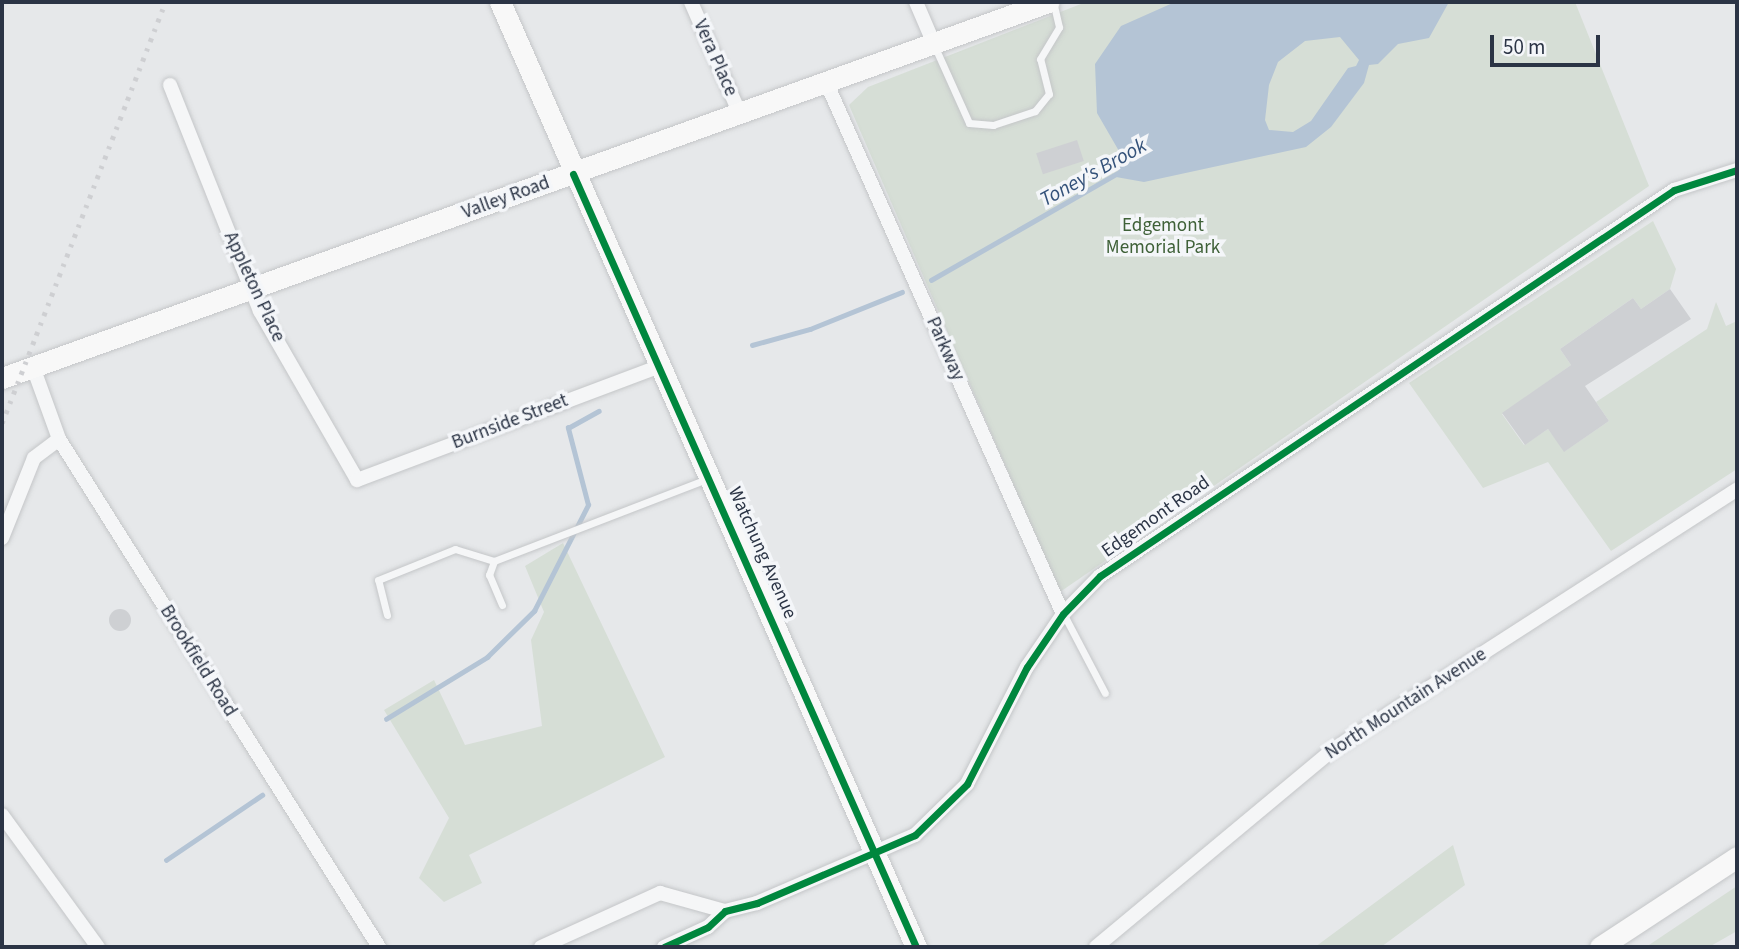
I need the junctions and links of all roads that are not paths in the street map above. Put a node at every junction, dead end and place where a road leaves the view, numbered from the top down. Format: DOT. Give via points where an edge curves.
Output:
graph roads {
  1 [pos="500,2"];
  2 [pos="691,2"];
  3 [pos="916,2"];
  4 [pos="1051,2"];
  5 [pos="934,44"];
  6 [pos="827,85"];
  7 [pos="170,86"];
  8 [pos="740,114"];
  9 [pos="1737,170"];
  10 [pos="573,174"];
  11 [pos="252,289"];
  12 [pos="663,365"];
  13 [pos="33,367"];
  14 [pos="2,379"];
  15 [pos="59,439"];
  16 [pos="711,477"];
  17 [pos="357,480"];
  18 [pos="1737,489"];
  19 [pos="2,538"];
  20 [pos="494,561"];
  21 [pos="502,605"];
  22 [pos="1063,614"];
  23 [pos="387,615"];
  24 [pos="1105,693"];
  25 [pos="2,815"];
  26 [pos="877,855"];
  27 [pos="1737,858"];
  28 [pos="725,911"];
  29 [pos="95,946"];
  30 [pos="379,947"];
  31 [pos="541,947"];
  32 [pos="664,947"];
  33 [pos="916,947"];
  34 [pos="1096,947"];
  35 [pos="1600,947"];
  1 -- 10 [label="main road, Watchung Avenue"];
  2 -- 8 [label="street, Vera Place"];
  3 -- 5 [label="street"];
  4 -- 5 [label="main road, Valley Road"];
  4 -- 5 [label="lane" via="1059,27 1040,59 1049,94 1035,111 993,125 969,123"];
  5 -- 6 [label="main road, Valley Road"];
  6 -- 8 [label="main road, Valley Road"];
  6 -- 22 [label="street, Parkway"];
  7 -- 11 [label="street, Appleton Place"];
  8 -- 10 [label="main road, Valley Road"];
  9 -- 22 [label="street, Edgemont Road" via="1712,174 1667,195 1149,539 1100,576"];
  10 -- 11 [label="main road, Valley Road"];
  10 -- 12 [label="main road, Watchung Avenue"];
  11 -- 13 [label="main road, Valley Road"];
  11 -- 17 [label="street, Appleton Place"];
  12 -- 16 [label="main road, Watchung Avenue"];
  12 -- 17 [label="street, Burnside Street"];
  13 -- 14 [label="main road, Valley Road"];
  13 -- 15 [label="street, Brookfield Road"];
  15 -- 19 [label="street" via="34,458"];
  15 -- 30 [label="street, Brookfield Road"];
  16 -- 20 [label="lane" via="582,531"];
  16 -- 26 [label="main road, Watchung Avenue"];
  18 -- 34 [label="street, North Mountain Avenue" via="1331,751"];
  20 -- 21 [label="lane" via="489,575"];
  20 -- 23 [label="lane" via="455,549 378,580"];
  22 -- 24 [label="lane"];
  22 -- 26 [label="street, Edgemont Road" via="1027,667 980,764 954,803 915,835"];
  25 -- 29 [label="street"];
  26 -- 28 [label="street, Edgemont Road"];
  26 -- 33 [label="main road, Watchung Avenue"];
  27 -- 35 [label="main road"];
  28 -- 31 [label="street" via="672,893 647,895"];
  28 -- 32 [label="street, Edgemont Road" via="708,926"];
}
